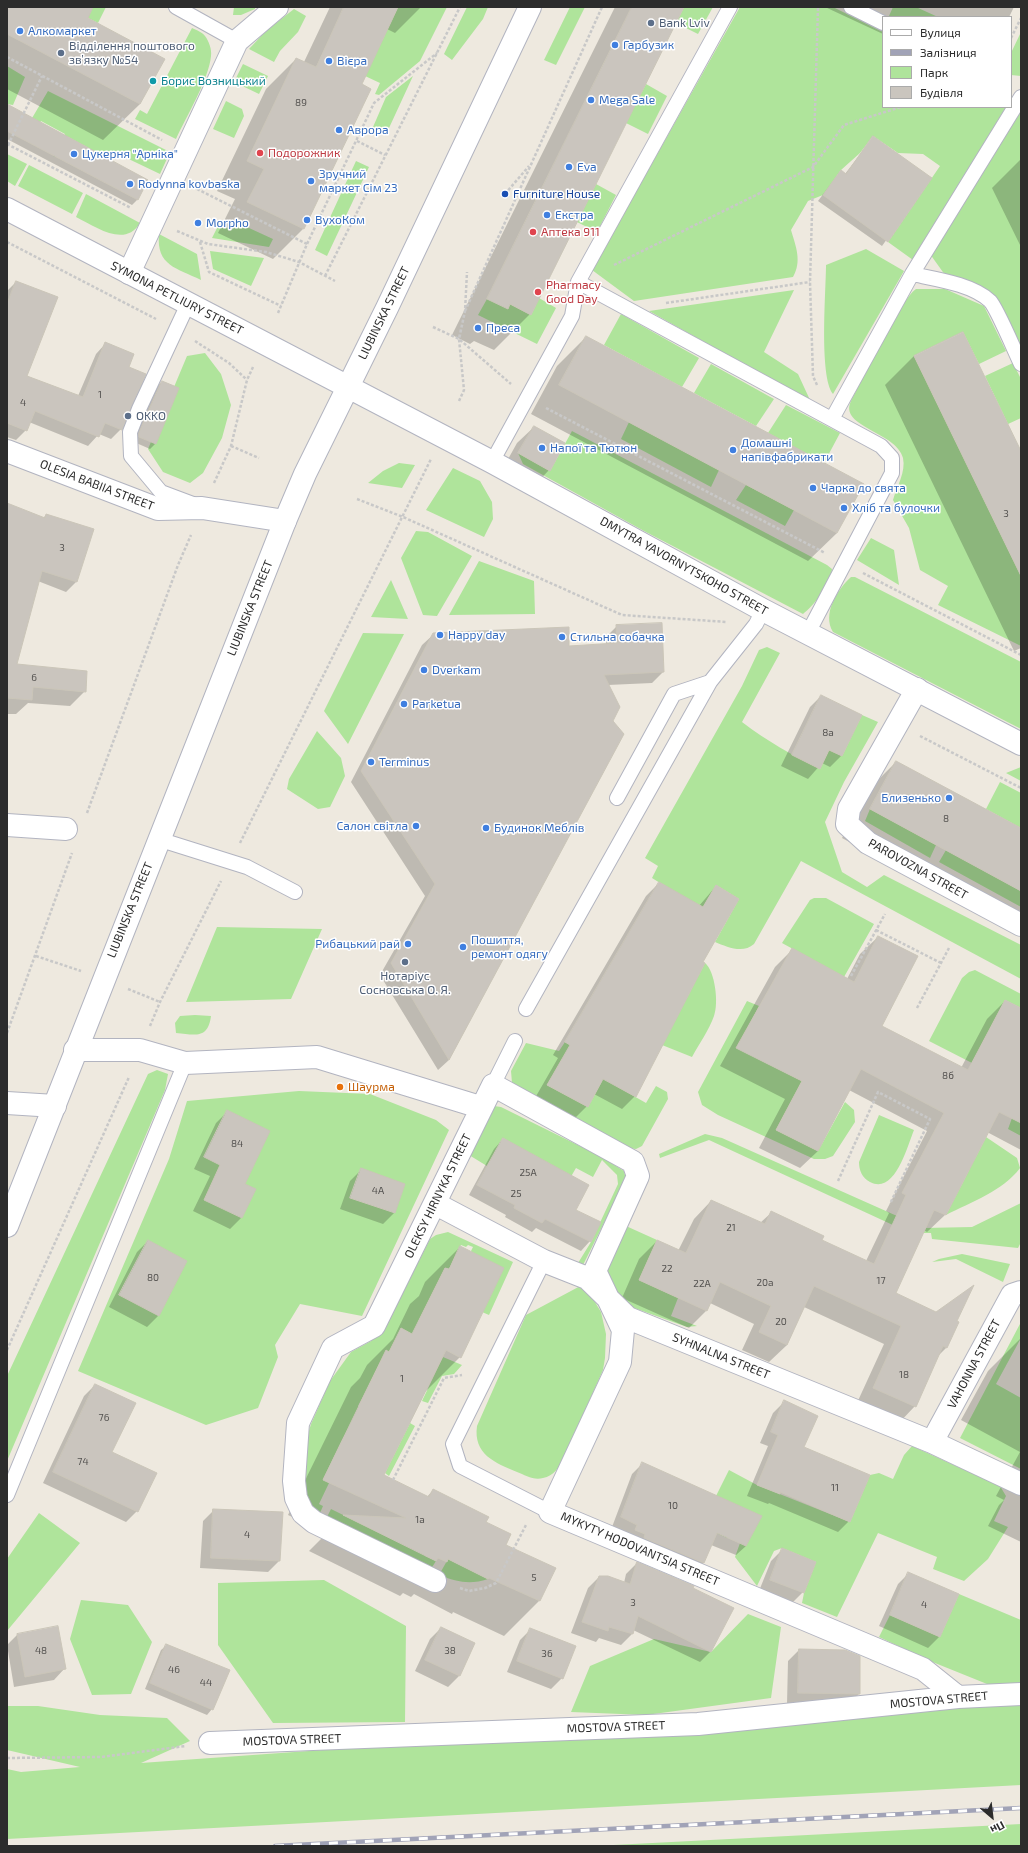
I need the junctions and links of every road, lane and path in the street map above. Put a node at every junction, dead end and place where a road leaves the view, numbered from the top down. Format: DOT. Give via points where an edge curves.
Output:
graph roads {
  1 [pos="176,7"];
  2 [pos="277,7"];
  3 [pos="460,7"];
  4 [pos="530,7"];
  5 [pos="602,7"];
  6 [pos="730,7"];
  7 [pos="818,7"];
  8 [pos="851,7"];
  9 [pos="1021,18"];
  10 [pos="882,22"];
  11 [pos="1012,36"];
  12 [pos="237,41"];
  13 [pos="437,53"];
  14 [pos="42,76"];
  15 [pos="1021,97"];
  16 [pos="898,108"];
  17 [pos="356,141"];
  18 [pos="8,145"];
  19 [pos="385,155"];
  20 [pos="532,162"];
  21 [pos="813,167"];
  22 [pos="505,194"];
  23 [pos="7,209"];
  24 [pos="200,241"];
  25 [pos="7,242"];
  26 [pos="299,262"];
  27 [pos="467,272"];
  28 [pos="129,273"];
  29 [pos="912,274"];
  30 [pos="325,276"];
  31 [pos="335,281"];
  32 [pos="578,282"];
  33 [pos="810,282"];
  34 [pos="188,304"];
  35 [pos="281,306"];
  36 [pos="628,309"];
  37 [pos="465,311"];
  38 [pos="278,313"];
  39 [pos="433,326"];
  40 [pos="177,330"];
  41 [pos="459,339"];
  42 [pos="1021,364"];
  43 [pos="253,365"];
  44 [pos="248,380"];
  45 [pos="348,387"];
  46 [pos="528,399"];
  47 [pos="459,401"];
  48 [pos="832,419"];
  49 [pos="231,446"];
  50 [pos="7,451"];
  51 [pos="259,458"];
  52 [pos="432,458"];
  53 [pos="492,462"];
  54 [pos="357,498"];
  55 [pos="202,508"];
  56 [pos="403,517"];
  57 [pos="284,521"];
  58 [pos="844,563"];
  59 [pos="763,610"];
  60 [pos="808,633"];
  61 [pos="1021,655"];
  62 [pos="710,682"];
  63 [pos="917,689"];
  64 [pos="1021,744"];
  65 [pos="617,798"];
  66 [pos="85,818"];
  67 [pos="7,825"];
  68 [pos="70,838"];
  69 [pos="158,839"];
  70 [pos="231,861"];
  71 [pos="296,892"];
  72 [pos="885,914"];
  73 [pos="1021,925"];
  74 [pos="876,930"];
  75 [pos="949,948"];
  76 [pos="941,963"];
  77 [pos="851,976"];
  78 [pos="526,1008"];
  79 [pos="917,1008"];
  80 [pos="7,1033"];
  81 [pos="515,1041"];
  82 [pos="75,1050"];
  83 [pos="140,1050"];
  84 [pos="185,1063"];
  85 [pos="493,1085"];
  86 [pos="7,1103"];
  87 [pos="55,1106"];
  88 [pos="480,1107"];
  89 [pos="838,1181"];
  90 [pos="436,1204"];
  91 [pos="890,1204"];
  92 [pos="7,1226"];
  93 [pos="544,1261"];
  94 [pos="1021,1292"];
  95 [pos="605,1294"];
  96 [pos="7,1350"];
  97 [pos="464,1374"];
  98 [pos="932,1442"];
  99 [pos="393,1480"];
  100 [pos="1021,1484"];
  101 [pos="7,1495"];
  102 [pos="544,1508"];
  103 [pos="435,1581"];
  104 [pos="1021,1694"];
  105 [pos="958,1697"];
  106 [pos="210,1743"];
  107 [pos="7,1758"];
  1 -- 12 [label="lane"];
  2 -- 12 [label="street"];
  3 -- 13 [label="path"];
  4 -- 45 [label="street, LIUBINSKA STREET"];
  5 -- 20 [label="path"];
  6 -- 32 [label="lane"];
  7 -- 21 [label="path"];
  8 -- 10 [label="lane"];
  9 -- 11 [label="path"];
  12 -- 28 [label="street"];
  13 -- 17 [label="path" via="374,103"];
  13 -- 19 [label="path"];
  14 -- 18 [label="path"];
  15 -- 29 [label="lane"];
  16 -- 21 [label="path" via="844,125"];
  17 -- 19 [label="path"];
  17 -- 26 [label="path"];
  19 -- 30 [label="path"];
  20 -- 22 [label="path"];
  20 -- 37 [label="path"];
  21 -- 32 [label="path"];
  21 -- 33 [label="path"];
  23 -- 28 [label="street, SYMONA PETLIURY STREET"];
  24 -- 35 [label="path" via="209,272"];
  25 -- 40 [label="path"];
  26 -- 30 [label="path"];
  26 -- 35 [label="path"];
  27 -- 37 [label="path"];
  28 -- 34 [label="street, SYMONA PETLIURY STREET"];
  29 -- 42 [label="lane" via="976,292 991,302"];
  29 -- 48 [label="lane"];
  30 -- 31 [label="path"];
  32 -- 36 [label="lane"];
  32 -- 46 [label="lane" via="572,316"];
  33 -- 36 [label="path"];
  33 -- 48 [label="path" via="813,376"];
  34 -- 40 [label="lane"];
  34 -- 45 [label="street, SYMONA PETLIURY STREET"];
  35 -- 38 [label="path"];
  36 -- 48 [label="lane"];
  37 -- 41 [label="path"];
  39 -- 41 [label="path"];
  40 -- 44 [label="path" via="229,363"];
  40 -- 55 [label="lane" via="130,432 131,456 161,492"];
  41 -- 46 [label="path"];
  41 -- 47 [label="path" via="464,390"];
  43 -- 44 [label="path"];
  44 -- 49 [label="path"];
  45 -- 53 [label="street, DMYTRA YAVORNYTSKOHO STREET"];
  45 -- 57 [label="street, LIUBINSKA STREET"];
  46 -- 53 [label="lane"];
  46 -- 58 [label="path"];
  48 -- 58 [label="lane" via="881,446 892,458 892,473"];
  49 -- 51 [label="path"];
  49 -- 55 [label="path"];
  50 -- 55 [label="street, OLESIA BABIIA STREET" via="158,509"];
  52 -- 56 [label="path"];
  53 -- 59 [label="street, DMYTRA YAVORNYTSKOHO STREET"];
  54 -- 56 [label="path"];
  55 -- 57 [label="street, OLESIA BABIIA STREET"];
  55 -- 66 [label="path" via="178,565"];
  56 -- 70 [label="path"];
  57 -- 69 [label="street, LIUBINSKA STREET"];
  58 -- 60 [label="lane"];
  58 -- 61 [label="path"];
  59 -- 60 [label="street, DMYTRA YAVORNYTSKOHO STREET"];
  59 -- 62 [label="lane" via="756,624"];
  60 -- 63 [label="street, DMYTRA YAVORNYTSKOHO STREET"];
  62 -- 65 [label="lane" via="674,694"];
  62 -- 78 [label="lane"];
  63 -- 64 [label="street, DMYTRA YAVORNYTSKOHO STREET"];
  63 -- 73 [label="street, PAROVOZNA STREET" via="849,809 847,824 868,843"];
  67 -- 68 [label="street"];
  68 -- 80 [label="path"];
  69 -- 70 [label="lane"];
  69 -- 82 [label="street, LIUBINSKA STREET"];
  70 -- 71 [label="lane" via="247,866"];
  70 -- 83 [label="path" via="160,1002"];
  72 -- 74 [label="path"];
  74 -- 76 [label="path"];
  74 -- 77 [label="path"];
  75 -- 76 [label="path"];
  76 -- 79 [label="path"];
  81 -- 85 [label="lane"];
  82 -- 83 [label="street"];
  82 -- 87 [label="street, LIUBINSKA STREET"];
  83 -- 84 [label="street"];
  83 -- 96 [label="path"];
  84 -- 88 [label="street" via="317,1057"];
  84 -- 101 [label="lane"];
  85 -- 88 [label="street"];
  85 -- 95 [label="street, MYKYTY HODOVANTSIA STREET" via="633,1162 638,1176 595,1271"];
  86 -- 87 [label="street"];
  87 -- 92 [label="street, LIUBINSKA STREET"];
  88 -- 90 [label="street, OLEKSY HIRNYKA STREET"];
  89 -- 91 [label="path" via="878,1092 930,1119"];
  90 -- 93 [label="street, SYHNALNA STREET"];
  90 -- 103 [label="street, OLEKSY HIRNYKA STREET" via="374,1326 333,1348 298,1423 294,1481 299,1503 304,1513 314,1522"];
  93 -- 95 [label="street, SYHNALNA STREET" via="587,1278"];
  93 -- 102 [label="lane" via="452,1444 460,1466"];
  94 -- 98 [label="street, VAHONNA STREET" via="1012,1295"];
  95 -- 98 [label="street, SYHNALNA STREET" via="628,1318"];
  95 -- 102 [label="street, MYKYTY HODOVANTSIA STREET" via="623,1330 620,1362"];
  97 -- 99 [label="path" via="444,1378"];
  98 -- 100 [label="street, SYHNALNA STREET"];
  102 -- 103 [label="path" via="496,1583 469,1591"];
  102 -- 105 [label="street, MYKYTY HODOVANTSIA STREET" via="923,1669"];
  104 -- 105 [label="street, MOSTOVA STREET"];
  105 -- 106 [label="street, MOSTOVA STREET" via="698,1724"];
  106 -- 107 [label="path" via="101,1757"];
}
